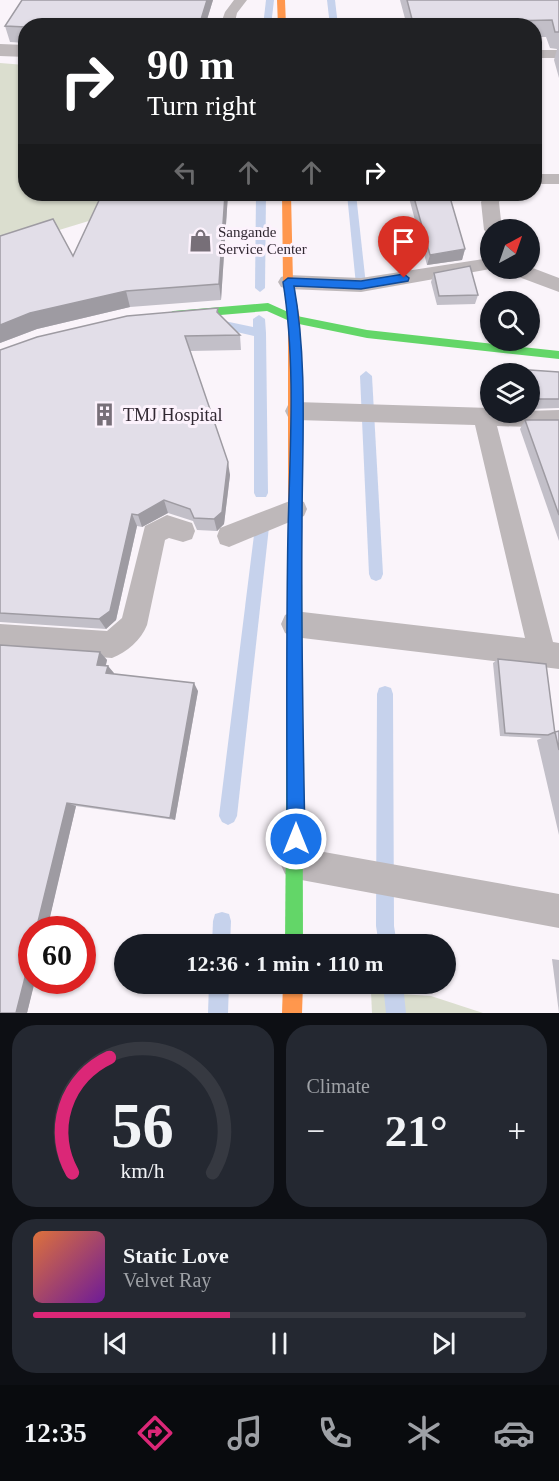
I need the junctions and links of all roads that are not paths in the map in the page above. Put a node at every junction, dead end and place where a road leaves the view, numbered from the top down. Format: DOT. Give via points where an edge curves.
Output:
graph roads {
  1 [pos="241,0"];
  2 [pos="281,0"];
  3 [pos="229,18"];
  4 [pos="282,18"];
  5 [pos="0,50"];
  6 [pos="18,51"];
  7 [pos="542,54"];
  8 [pos="559,54"];
  9 [pos="542,178"];
  10 [pos="559,179"];
  11 [pos="286,201"];
  12 [pos="491,201"];
  13 [pos="492,219"];
  14 [pos="480,266"];
  15 [pos="540,278"];
  16 [pos="288,282"];
  17 [pos="559,285"];
  18 [pos="154,316"];
  19 [pos="294,320"];
  20 [pos="559,355"];
  21 [pos="296,411"];
  22 [pos="480,417"];
  23 [pos="540,418"];
  24 [pos="559,419"];
  25 [pos="486,423"];
  26 [pos="295,508"];
  27 [pos="183,531"];
  28 [pos="229,536"];
  29 [pos="294,624"];
  30 [pos="0,638"];
  31 [pos="550,655"];
  32 [pos="296,863"];
  33 [pos="559,911"];
  34 [pos="294,934"];
  35 [pos="293,994"];
  36 [pos="292,1013"];
  1 -- 3 [label="lane"];
  2 -- 4 [label="main road"];
  5 -- 6 [label="street"];
  7 -- 8 [label="lane"];
  9 -- 10 [label="lane"];
  11 -- 16 [label="main road"];
  12 -- 13 [label="lane"];
  14 -- 16 [label="lane" via="361,285"];
  15 -- 17 [label="lane"];
  16 -- 19 [label="main road"];
  18 -- 19 [label="main road" via="268,307"];
  19 -- 20 [label="main road" via="367,334"];
  19 -- 21 [label="main road"];
  21 -- 22 [label="lane"];
  21 -- 26 [label="main road"];
  23 -- 24 [label="lane"];
  25 -- 31 [label="lane"];
  26 -- 28 [label="lane"];
  26 -- 29 [label="main road"];
  27 -- 30 [label="lane" via="167,526 154,534 134,625 112,645"];
  29 -- 31 [label="lane"];
  29 -- 32 [label="main road"];
  32 -- 33 [label="lane"];
  32 -- 34 [label="main road"];
  35 -- 36 [label="main road"];
}
